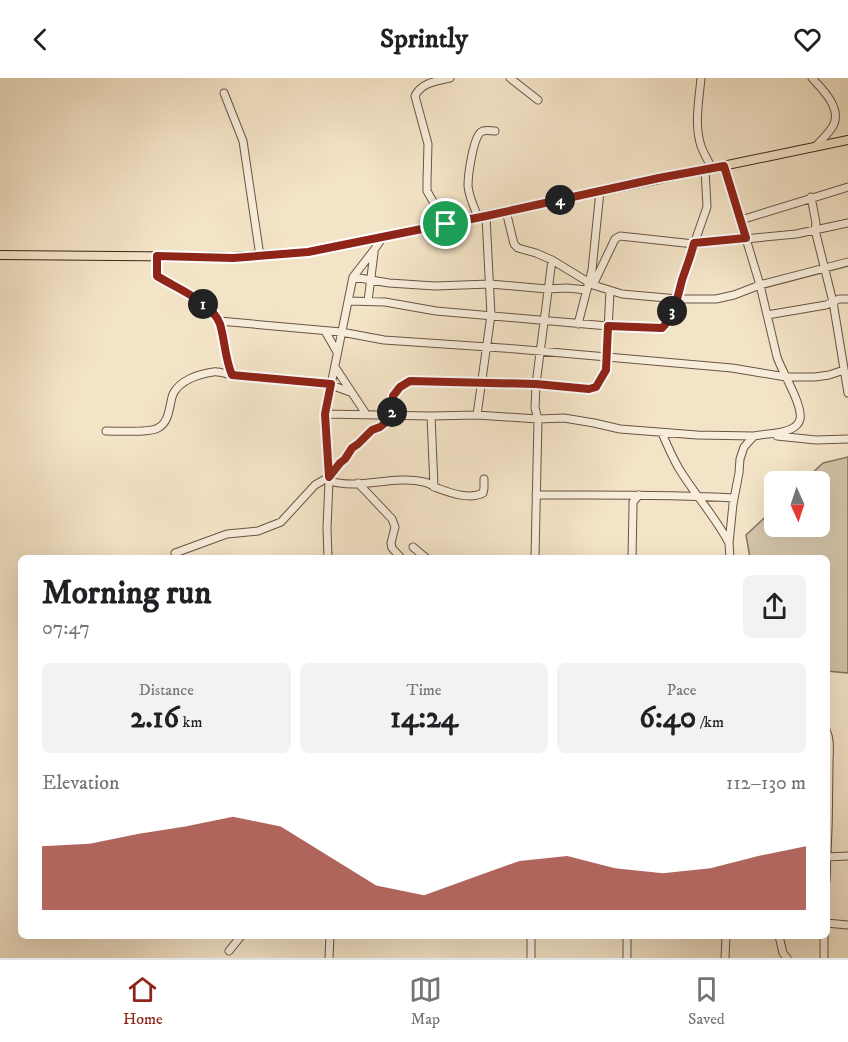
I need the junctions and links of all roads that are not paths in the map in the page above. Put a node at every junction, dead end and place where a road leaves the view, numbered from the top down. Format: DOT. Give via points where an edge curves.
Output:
graph roads {
  1 [pos="450,78"];
  2 [pos="510,78"];
  3 [pos="701,78"];
  4 [pos="812,78"];
  5 [pos="224,93"];
  6 [pos="538,100"];
  7 [pos="495,131"];
  8 [pos="848,140"];
  9 [pos="815,147"];
  10 [pos="724,166"];
  11 [pos="709,169"];
  12 [pos="848,187"];
  13 [pos="600,191"];
  14 [pos="811,197"];
  15 [pos="506,212"];
  16 [pos="482,217"];
  17 [pos="741,220"];
  18 [pos="848,223"];
  19 [pos="446,224"];
  20 [pos="815,230"];
  21 [pos="382,237"];
  22 [pos="746,238"];
  23 [pos="694,243"];
  24 [pos="374,250"];
  25 [pos="0,255"];
  26 [pos="157,256"];
  27 [pos="260,256"];
  28 [pos="552,260"];
  29 [pos="848,262"];
  30 [pos="825,268"];
  31 [pos="353,277"];
  32 [pos="370,280"];
  33 [pos="490,284"];
  34 [pos="760,285"];
  35 [pos="590,286"];
  36 [pos="547,289"];
  37 [pos="610,291"];
  38 [pos="678,299"];
  39 [pos="848,299"];
  40 [pos="348,301"];
  41 [pos="368,301"];
  42 [pos="832,302"];
  43 [pos="491,315"];
  44 [pos="767,315"];
  45 [pos="544,320"];
  46 [pos="219,321"];
  47 [pos="578,324"];
  48 [pos="608,326"];
  49 [pos="326,331"];
  50 [pos="341,332"];
  51 [pos="487,348"];
  52 [pos="337,352"];
  53 [pos="541,352"];
  54 [pos="607,357"];
  55 [pos="335,367"];
  56 [pos="844,370"];
  57 [pos="232,375"];
  58 [pos="786,377"];
  59 [pos="482,382"];
  60 [pos="331,384"];
  61 [pos="536,384"];
  62 [pos="351,392"];
  63 [pos="848,393"];
  64 [pos="325,414"];
  65 [pos="366,414"];
  66 [pos="392,415"];
  67 [pos="477,415"];
  68 [pos="431,416"];
  69 [pos="538,419"];
  70 [pos="106,432"];
  71 [pos="662,433"];
  72 [pos="768,435"];
  73 [pos="754,436"];
  74 [pos="848,439"];
  75 [pos="329,479"];
  76 [pos="484,479"];
  77 [pos="358,483"];
  78 [pos="434,487"];
  79 [pos="536,495"];
  80 [pos="639,495"];
  81 [pos="699,495"];
  82 [pos="734,498"];
  83 [pos="729,543"];
  84 [pos="413,547"];
  85 [pos="175,553"];
  86 [pos="328,555"];
  87 [pos="398,555"];
  88 [pos="422,555"];
  89 [pos="535,555"];
  90 [pos="632,555"];
  91 [pos="730,555"];
  92 [pos="848,856"];
  93 [pos="830,857"];
  94 [pos="830,923"];
  95 [pos="848,925"];
  96 [pos="239,939"];
  97 [pos="330,939"];
  98 [pos="531,939"];
  99 [pos="627,939"];
  100 [pos="726,939"];
  101 [pos="780,939"];
  102 [pos="824,939"];
  103 [pos="229,951"];
  104 [pos="329,958"];
  105 [pos="531,958"];
  106 [pos="627,958"];
  107 [pos="725,958"];
  108 [pos="787,958"];
  109 [pos="824,958"];
  1 -- 19 [label="street" via="424,86 415,96 428,144 428,191"];
  2 -- 6 [label="street"];
  3 -- 11 [label="street" via="697,116"];
  4 -- 9 [label="street" via="827,94 836,114 834,123"];
  5 -- 27 [label="street" via="243,141"];
  7 -- 16 [label="street" via="480,132 469,168 471,198"];
  8 -- 9 [label="main road"];
  9 -- 10 [label="main road"];
  10 -- 11 [label="main road"];
  10 -- 17 [label="street"];
  11 -- 13 [label="main road"];
  11 -- 23 [label="street" via="707,207"];
  12 -- 14 [label="street"];
  13 -- 15 [label="main road"];
  13 -- 35 [label="street"];
  14 -- 17 [label="street"];
  14 -- 20 [label="street"];
  15 -- 16 [label="main road"];
  15 -- 28 [label="street" via="514,244"];
  16 -- 19 [label="main road"];
  16 -- 33 [label="street"];
  17 -- 22 [label="street"];
  18 -- 20 [label="street"];
  19 -- 21 [label="main road"];
  20 -- 22 [label="street"];
  20 -- 30 [label="street"];
  21 -- 24 [label="street"];
  21 -- 27 [label="main road" via="308,252"];
  22 -- 23 [label="street"];
  22 -- 34 [label="street"];
  23 -- 35 [label="street" via="620,236"];
  23 -- 38 [label="street"];
  24 -- 31 [label="street"];
  24 -- 32 [label="street"];
  25 -- 26 [label="main road"];
  26 -- 27 [label="main road"];
  26 -- 46 [label="street" via="157,276 199,299"];
  28 -- 35 [label="street"];
  28 -- 36 [label="street"];
  29 -- 30 [label="street"];
  30 -- 34 [label="street"];
  30 -- 42 [label="street"];
  31 -- 32 [label="street"];
  31 -- 40 [label="street"];
  32 -- 33 [label="street" via="435,286"];
  32 -- 41 [label="street"];
  33 -- 36 [label="street"];
  33 -- 43 [label="street"];
  34 -- 38 [label="street" via="716,299"];
  34 -- 44 [label="street"];
  35 -- 36 [label="street"];
  35 -- 37 [label="street"];
  35 -- 47 [label="street"];
  36 -- 45 [label="street"];
  37 -- 38 [label="street"];
  37 -- 48 [label="street"];
  38 -- 48 [label="street" via="662,328"];
  39 -- 42 [label="street"];
  40 -- 41 [label="street"];
  40 -- 50 [label="street"];
  41 -- 43 [label="street"];
  42 -- 44 [label="street"];
  42 -- 56 [label="street"];
  43 -- 45 [label="street"];
  43 -- 51 [label="street"];
  44 -- 58 [label="street"];
  45 -- 47 [label="street"];
  45 -- 53 [label="street"];
  46 -- 49 [label="street"];
  46 -- 57 [label="street"];
  47 -- 48 [label="street"];
  48 -- 54 [label="street"];
  49 -- 50 [label="street"];
  49 -- 52 [label="street"];
  50 -- 51 [label="street" via="384,340"];
  50 -- 52 [label="street"];
  51 -- 53 [label="street"];
  51 -- 59 [label="street"];
  52 -- 55 [label="street"];
  53 -- 54 [label="street"];
  53 -- 61 [label="street"];
  54 -- 58 [label="street"];
  54 -- 61 [label="street" via="606,370 596,387"];
  55 -- 60 [label="street"];
  55 -- 62 [label="street"];
  56 -- 58 [label="street" via="814,377"];
  56 -- 63 [label="street"];
  57 -- 60 [label="street"];
  57 -- 70 [label="street" via="215,372 187,380 173,394 165,422 158,428"];
  58 -- 72 [label="street" via="799,408 800,423"];
  59 -- 61 [label="street"];
  59 -- 66 [label="street" via="410,381 393,396"];
  59 -- 67 [label="street"];
  60 -- 62 [label="street"];
  60 -- 64 [label="street"];
  61 -- 69 [label="street"];
  62 -- 65 [label="street"];
  64 -- 65 [label="street"];
  64 -- 75 [label="street"];
  65 -- 66 [label="street"];
  66 -- 68 [label="street"];
  66 -- 75 [label="street" via="352,448"];
  67 -- 68 [label="street"];
  67 -- 69 [label="street"];
  68 -- 78 [label="street"];
  69 -- 71 [label="street" via="564,418"];
  69 -- 79 [label="street"];
  71 -- 73 [label="street"];
  71 -- 81 [label="street" via="679,469"];
  72 -- 73 [label="street"];
  72 -- 74 [label="street"];
  73 -- 82 [label="street" via="740,459"];
  75 -- 77 [label="street" via="335,483"];
  75 -- 85 [label="street" via="315,485 281,522 258,531 227,534"];
  75 -- 86 [label="street"];
  76 -- 78 [label="street" via="483,493 477,496"];
  77 -- 78 [label="street" via="409,480"];
  77 -- 87 [label="street" via="392,519 392,548"];
  79 -- 80 [label="street"];
  79 -- 89 [label="street"];
  80 -- 81 [label="street"];
  80 -- 90 [label="street" via="633,506"];
  81 -- 82 [label="street"];
  81 -- 83 [label="street"];
  82 -- 83 [label="street"];
  83 -- 91 [label="street"];
  84 -- 88 [label="street"];
  92 -- 93 [label="street"];
  94 -- 95 [label="street"];
  96 -- 103 [label="street"];
  97 -- 104 [label="street"];
  98 -- 105 [label="street"];
  99 -- 106 [label="street"];
  100 -- 107 [label="street"];
  101 -- 108 [label="street"];
  102 -- 109 [label="street"];
}
